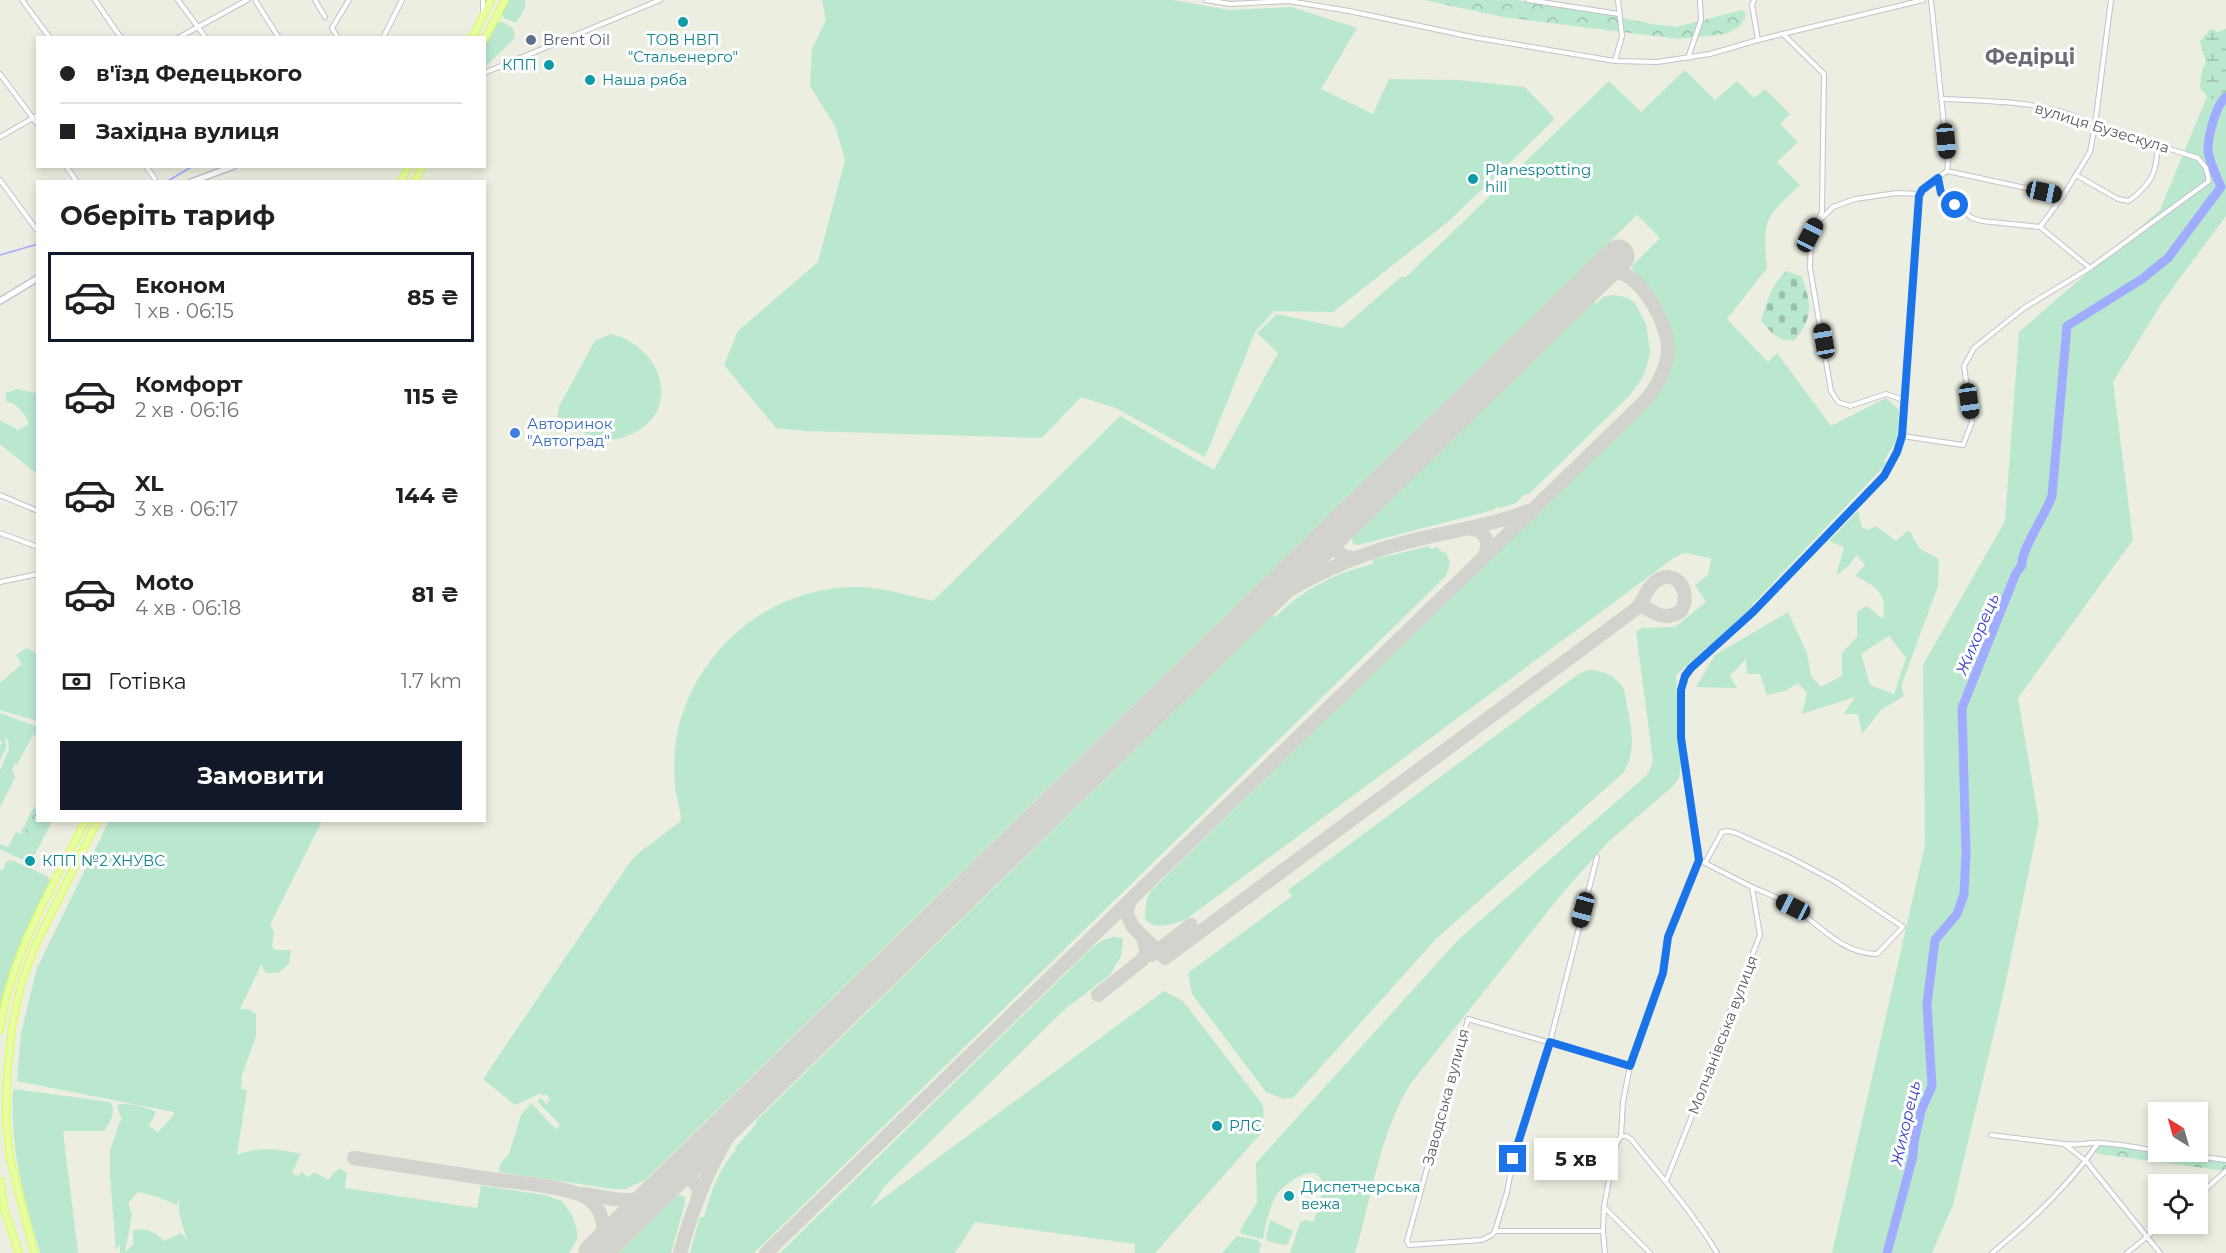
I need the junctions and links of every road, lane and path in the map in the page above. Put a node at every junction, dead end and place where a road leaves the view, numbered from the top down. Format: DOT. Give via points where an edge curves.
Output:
graph roads {
  1 [pos="22,0"];
  2 [pos="95,0"];
  3 [pos="178,0"];
  4 [pos="247,0"];
  5 [pos="255,0"];
  6 [pos="315,0"];
  7 [pos="349,0"];
  8 [pos="402,0"];
  9 [pos="483,0"];
  10 [pos="491,0"];
  11 [pos="504,0"];
  12 [pos="660,0"];
  13 [pos="1206,0"];
  14 [pos="1290,0"];
  15 [pos="1530,0"];
  16 [pos="1618,0"];
  17 [pos="1700,0"];
  18 [pos="1754,0"];
  19 [pos="1923,0"];
  20 [pos="1931,0"];
  21 [pos="2111,0"];
  22 [pos="483,14"];
  23 [pos="1619,14"];
  24 [pos="326,17"];
  25 [pos="198,26"];
  26 [pos="1782,34"];
  27 [pos="49,36"];
  28 [pos="121,36"];
  29 [pos="181,36"];
  30 [pos="205,36"];
  31 [pos="278,36"];
  32 [pos="337,36"];
  33 [pos="383,36"];
  34 [pos="473,36"];
  35 [pos="486,36"];
  36 [pos="1758,39"];
  37 [pos="1688,58"];
  38 [pos="1616,61"];
  39 [pos="486,72"];
  40 [pos="0,74"];
  41 [pos="1943,99"];
  42 [pos="36,116"];
  43 [pos="32,118"];
  44 [pos="36,123"];
  45 [pos="2095,125"];
  46 [pos="0,136"];
  47 [pos="2158,144"];
  48 [pos="148,168"];
  49 [pos="220,169"];
  50 [pos="1947,171"];
  51 [pos="2076,175"];
  52 [pos="1938,178"];
  53 [pos="156,179"];
  54 [pos="0,180"];
  55 [pos="195,180"];
  56 [pos="1920,194"];
  57 [pos="2063,196"];
  58 [pos="1817,223"];
  59 [pos="2040,227"];
  60 [pos="36,229"];
  61 [pos="2090,268"];
  62 [pos="36,279"];
  63 [pos="0,301"];
  64 [pos="1904,400"];
  65 [pos="1902,436"];
  66 [pos="0,495"];
  67 [pos="36,510"];
  68 [pos="0,533"];
  69 [pos="36,547"];
  70 [pos="36,574"];
  71 [pos="1,581"];
  72 [pos="85,822"];
  73 [pos="97,822"];
  74 [pos="1597,857"];
  75 [pos="1699,860"];
  76 [pos="1705,863"];
  77 [pos="1752,887"];
  78 [pos="0,1030"];
  79 [pos="1550,1042"];
  80 [pos="1630,1066"];
  81 [pos="0,1083"];
  82 [pos="7,1086"];
  83 [pos="1991,1135"];
  84 [pos="1621,1136"];
  85 [pos="2098,1143"];
  86 [pos="2064,1144"];
  87 [pos="2148,1150"];
  88 [pos="2208,1158"];
  89 [pos="2226,1160"];
  90 [pos="2086,1161"];
  91 [pos="2226,1171"];
  92 [pos="0,1181"];
  93 [pos="1666,1181"];
  94 [pos="2208,1187"];
  95 [pos="1604,1207"];
  96 [pos="1495,1231"];
  97 [pos="1603,1231"];
  98 [pos="2151,1234"];
  99 [pos="2147,1237"];
  100 [pos="19,1253"];
  101 [pos="34,1253"];
  102 [pos="1605,1253"];
  103 [pos="1650,1253"];
  104 [pos="1717,1253"];
  105 [pos="1992,1253"];
  106 [pos="2127,1253"];
  107 [pos="2160,1253"];
  1 -- 27 [label="street"];
  2 -- 28 [label="street"];
  3 -- 25 [label="street"];
  4 -- 25 [label="street"];
  5 -- 31 [label="street"];
  6 -- 24 [label="street"];
  7 -- 32 [label="street" via="332,28"];
  8 -- 33 [label="street"];
  9 -- 22 [label="street"];
  10 -- 22 [label="main road"];
  11 -- 35 [label="main road"];
  12 -- 39 [label="street"];
  13 -- 14 [label="street" via="1230,4"];
  14 -- 38 [label="street" via="1472,38"];
  15 -- 23 [label="street"];
  16 -- 23 [label="street"];
  17 -- 37 [label="street" via="1701,20"];
  18 -- 36 [label="street"];
  19 -- 26 [label="street"];
  20 -- 41 [label="street"];
  21 -- 45 [label="street"];
  22 -- 34 [label="main road"];
  23 -- 38 [label="street" via="1622,36"];
  25 -- 29 [label="street"];
  25 -- 30 [label="street"];
  26 -- 36 [label="street"];
  26 -- 58 [label="street" via="1824,74 1822,212"];
  36 -- 37 [label="street"];
  37 -- 38 [label="street"];
  40 -- 43 [label="street"];
  41 -- 45 [label="street, вулиця Бузескула" via="2007,101"];
  41 -- 50 [label="street"];
  42 -- 43 [label="street"];
  43 -- 44 [label="street"];
  43 -- 46 [label="street"];
  45 -- 47 [label="street, вулиця Бузескула"];
  45 -- 51 [label="street" via="2090,152"];
  47 -- 51 [label="street" via="2153,178 2129,201 2118,199"];
  47 -- 61 [label="street, вулиця Бузескула" via="2198,159 2206,168 2209,181"];
  48 -- 53 [label="street"];
  49 -- 55 [label="main road"];
  50 -- 52 [label="street"];
  50 -- 57 [label="street"];
  51 -- 57 [label="street"];
  52 -- 56 [label="street"];
  52 -- 59 [label="street" via="1941,193 1972,218"];
  54 -- 60 [label="street"];
  56 -- 58 [label="street" via="1855,199 1833,207"];
  56 -- 64 [label="street"];
  57 -- 59 [label="street"];
  58 -- 64 [label="street" via="1810,235 1810,268 1831,391 1838,402 1850,406 1886,394"];
  59 -- 61 [label="street"];
  61 -- 65 [label="street" via="2024,308 1974,348 1964,366 1972,422 1963,445"];
  62 -- 63 [label="main road"];
  64 -- 65 [label="street"];
  65 -- 75 [label="street" via="1884,476 1753,612 1685,676 1680,723"];
  66 -- 67 [label="street"];
  68 -- 69 [label="street"];
  70 -- 71 [label="street"];
  72 -- 78 [label="main road" via="26,942 10,983"];
  73 -- 82 [label="main road" via="35,946 21,986 12,1027"];
  74 -- 79 [label="street"];
  75 -- 76 [label="street"];
  75 -- 80 [label="street" via="1668,937 1663,973"];
  76 -- 77 [label="street"];
  76 -- 77 [label="street" via="1722,832 1736,833 1836,882 1903,927 1877,954 1863,954 1823,932 1793,907"];
  77 -- 93 [label="street, Молчанівська вулиця" via="1761,935"];
  79 -- 80 [label="street"];
  79 -- 96 [label="street"];
  79 -- 96 [label="street, Заводська вулиця" via="1468,1019 1407,1241 1409,1245 1482,1240"];
  80 -- 84 [label="street"];
  81 -- 82 [label="main road"];
  82 -- 101 [label="main road" via="10,1158"];
  83 -- 86 [label="street"];
  84 -- 93 [label="street" via="1631,1139"];
  84 -- 95 [label="street" via="1615,1146"];
  85 -- 86 [label="street"];
  85 -- 87 [label="street"];
  85 -- 90 [label="street"];
  86 -- 90 [label="street"];
  88 -- 89 [label="street"];
  90 -- 99 [label="street"];
  90 -- 105 [label="street" via="2023,1228"];
  91 -- 94 [label="street"];
  92 -- 100 [label="main road" via="5,1212"];
  93 -- 104 [label="street"];
  95 -- 97 [label="street"];
  95 -- 103 [label="street"];
  96 -- 97 [label="street"];
  97 -- 102 [label="street"];
  98 -- 99 [label="street"];
  99 -- 106 [label="street"];
  99 -- 107 [label="street"];
}
